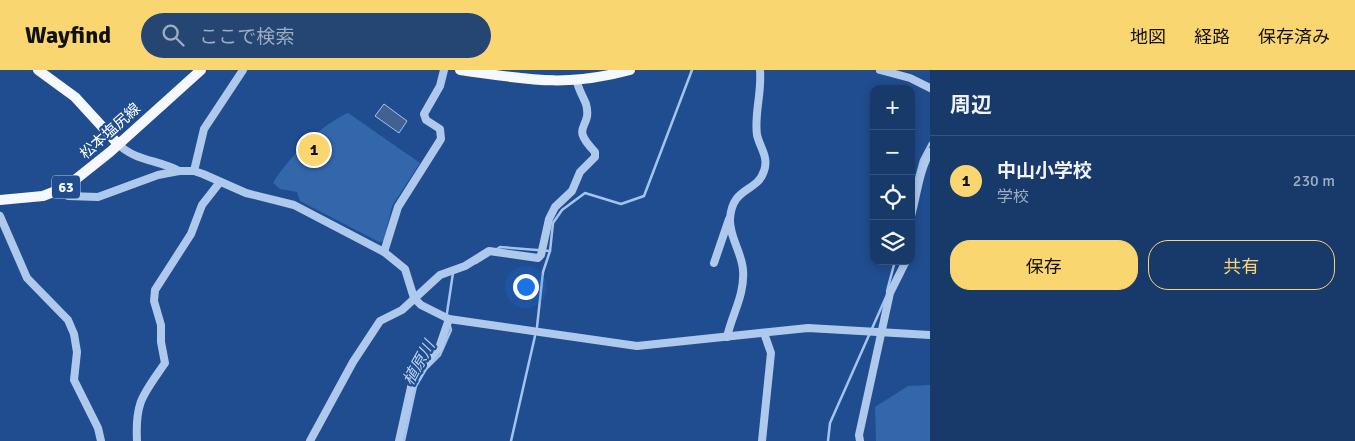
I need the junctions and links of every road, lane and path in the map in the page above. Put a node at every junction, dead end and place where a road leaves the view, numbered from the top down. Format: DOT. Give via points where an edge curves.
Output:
graph roads {
  1 [pos="38,70"];
  2 [pos="202,70"];
  3 [pos="243,70"];
  4 [pos="444,70"];
  5 [pos="460,70"];
  6 [pos="630,70"];
  7 [pos="760,70"];
  8 [pos="880,70"];
  9 [pos="577,81"];
  10 [pos="930,88"];
  11 [pos="118,144"];
  12 [pos="930,152"];
  13 [pos="179,171"];
  14 [pos="194,171"];
  15 [pos="220,182"];
  16 [pos="59,191"];
  17 [pos="0,200"];
  18 [pos="915,203"];
  19 [pos="0,216"];
  20 [pos="730,217"];
  21 [pos="384,252"];
  22 [pos="714,263"];
  23 [pos="904,265"];
  24 [pos="414,298"];
  25 [pos="449,319"];
  26 [pos="882,332"];
  27 [pos="764,333"];
  28 [pos="930,335"];
  29 [pos="727,337"];
  30 [pos="102,441"];
  31 [pos="137,441"];
  32 [pos="310,441"];
  33 [pos="399,441"];
  34 [pos="762,441"];
  35 [pos="860,441"];
  1 -- 11 [label="main road" via="75,97"];
  2 -- 11 [label="main road, 松本塩尻線 / 63"];
  3 -- 14 [label="street" via="204,129"];
  4 -- 21 [label="street" via="440,86 424,114 426,120 440,129 441,139 398,207"];
  5 -- 9 [label="main road" via="530,80"];
  6 -- 9 [label="main road"];
  7 -- 20 [label="street" via="761,97 756,118 766,164 758,181 734,200"];
  8 -- 10 [label="street" via="910,78"];
  9 -- 24 [label="street" via="586,105 581,135 595,152 595,157 580,172 572,191 555,207 541,255 538,258 490,251 465,266 440,275"];
  11 -- 13 [label="street" via="132,155"];
  11 -- 16 [label="main road, 松本塩尻線 / 63" via="80,178"];
  12 -- 18 [label="street" via="922,164"];
  13 -- 14 [label="street"];
  13 -- 16 [label="street" via="132,183 98,197 68,196"];
  14 -- 15 [label="street"];
  15 -- 21 [label="street" via="246,193 294,205"];
  15 -- 31 [label="street" via="202,205 191,234 155,290 154,302 161,325 165,364 140,400 136,418"];
  16 -- 17 [label="main road, 松本塩尻線 / 63" via="44,196"];
  19 -- 30 [label="street" via="27,278 68,320 77,352 74,380"];
  20 -- 22 [label="street"];
  20 -- 29 [label="street" via="730,226 742,256 743,287"];
  21 -- 24 [label="street" via="405,270"];
  23 -- 26 [label="street" via="890,293"];
  24 -- 25 [label="street"];
  24 -- 32 [label="street" via="402,310 376,325"];
  25 -- 29 [label="street" via="637,346"];
  25 -- 33 [label="street" via="439,348 411,387"];
  26 -- 27 [label="street" via="808,328"];
  26 -- 28 [label="street"];
  26 -- 35 [label="street" via="858,435"];
  27 -- 29 [label="street"];
  27 -- 34 [label="street" via="771,353"];
}
